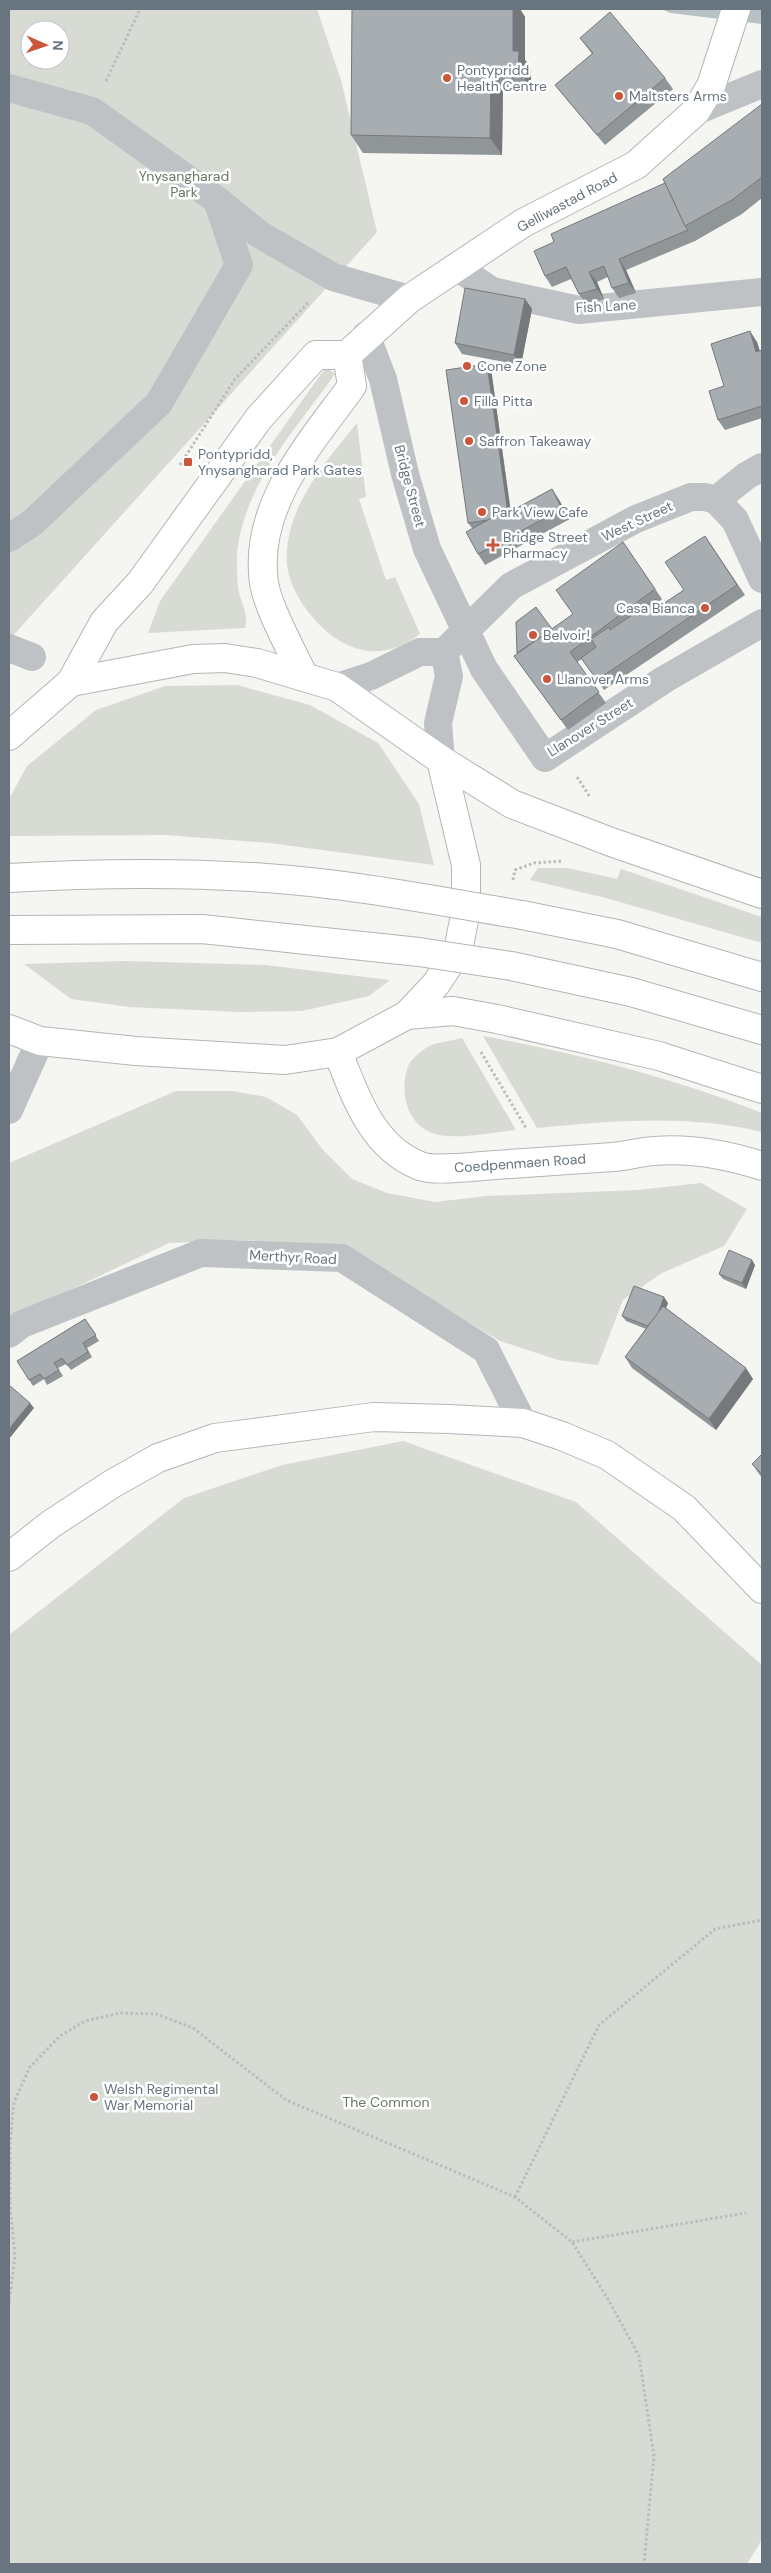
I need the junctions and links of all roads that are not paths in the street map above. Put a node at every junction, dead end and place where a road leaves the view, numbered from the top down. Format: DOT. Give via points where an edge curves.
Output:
graph roads {
  1 [pos="736,9"];
  2 [pos="762,84"];
  3 [pos="9,88"];
  4 [pos="696,111"];
  5 [pos="217,200"];
  6 [pos="458,268"];
  7 [pos="762,292"];
  8 [pos="410,299"];
  9 [pos="366,335"];
  10 [pos="347,355"];
  11 [pos="762,467"];
  12 [pos="716,500"];
  13 [pos="9,538"];
  14 [pos="762,579"];
  15 [pos="762,623"];
  16 [pos="465,632"];
  17 [pos="444,652"];
  18 [pos="303,675"];
  19 [pos="71,682"];
  20 [pos="336,687"];
  21 [pos="9,736"];
  22 [pos="440,760"];
  23 [pos="9,878"];
  24 [pos="762,894"];
  25 [pos="9,930"];
  26 [pos="762,976"];
  27 [pos="407,1015"];
  28 [pos="9,1029"];
  29 [pos="762,1030"];
  30 [pos="40,1041"];
  31 [pos="338,1052"];
  32 [pos="762,1089"];
  33 [pos="9,1110"];
  34 [pos="762,1166"];
  35 [pos="9,1334"];
  36 [pos="523,1423"];
  37 [pos="9,1556"];
  38 [pos="762,1589"];
  1 -- 4 [label="main road, Gelliwastad Road" via="711,86"];
  2 -- 4 [label="street"];
  3 -- 5 [label="street" via="92,111"];
  4 -- 6 [label="main road, Gelliwastad Road" via="636,165 523,223"];
  5 -- 8 [label="street" via="259,234 333,277"];
  5 -- 13 [label="street" via="239,264 159,403 32,523"];
  6 -- 7 [label="street, Fish Lane" via="492,291 579,310"];
  6 -- 8 [label="main road, Gelliwastad Road"];
  8 -- 9 [label="main road, Gelliwastad Road"];
  9 -- 10 [label="main road, Gelliwastad Road"];
  9 -- 16 [label="street, Bridge Street" via="383,378 405,474 427,548"];
  10 -- 18 [label="main road" via="352,386 284,484 267,522 262,547 264,585"];
  10 -- 19 [label="main road" via="316,355 259,418 140,583 104,622"];
  11 -- 12 [label="street"];
  12 -- 14 [label="street" via="735,520"];
  12 -- 16 [label="street, West Street" via="691,497 636,519 511,586"];
  15 -- 16 [label="street, Llanover Street" via="665,679 545,758 484,669"];
  16 -- 17 [label="street, West Street"];
  17 -- 20 [label="street" via="420,652 371,676"];
  17 -- 22 [label="street" via="449,676 438,723"];
  18 -- 19 [label="main road" via="224,658 193,659"];
  18 -- 20 [label="main road"];
  19 -- 21 [label="main road"];
  20 -- 22 [label="main road"];
  22 -- 24 [label="main road" via="512,804"];
  22 -- 27 [label="main road" via="466,865 466,910 458,950 436,984"];
  23 -- 26 [label="main road, bridge" via="162,873 268,878 376,891 522,914 617,934"];
  25 -- 29 [label="main road, bridge" via="202,929 419,952 512,966 631,992"];
  27 -- 31 [label="main road"];
  27 -- 32 [label="main road" via="453,1012 497,1019 659,1056"];
  28 -- 30 [label="main road"];
  30 -- 31 [label="main road" via="136,1052 285,1060"];
  30 -- 33 [label="street"];
  31 -- 34 [label="main road, Coedpenmaen Road" via="356,1101 374,1130 400,1155 421,1166 615,1157 656,1151 705,1152"];
  35 -- 36 [label="street, Merthyr Road" via="22,1324 200,1253 342,1258 486,1350"];
  36 -- 37 [label="main road" via="374,1417 215,1438 150,1462 51,1524"];
  36 -- 38 [label="main road" via="607,1456 661,1492 684,1508"];
}
